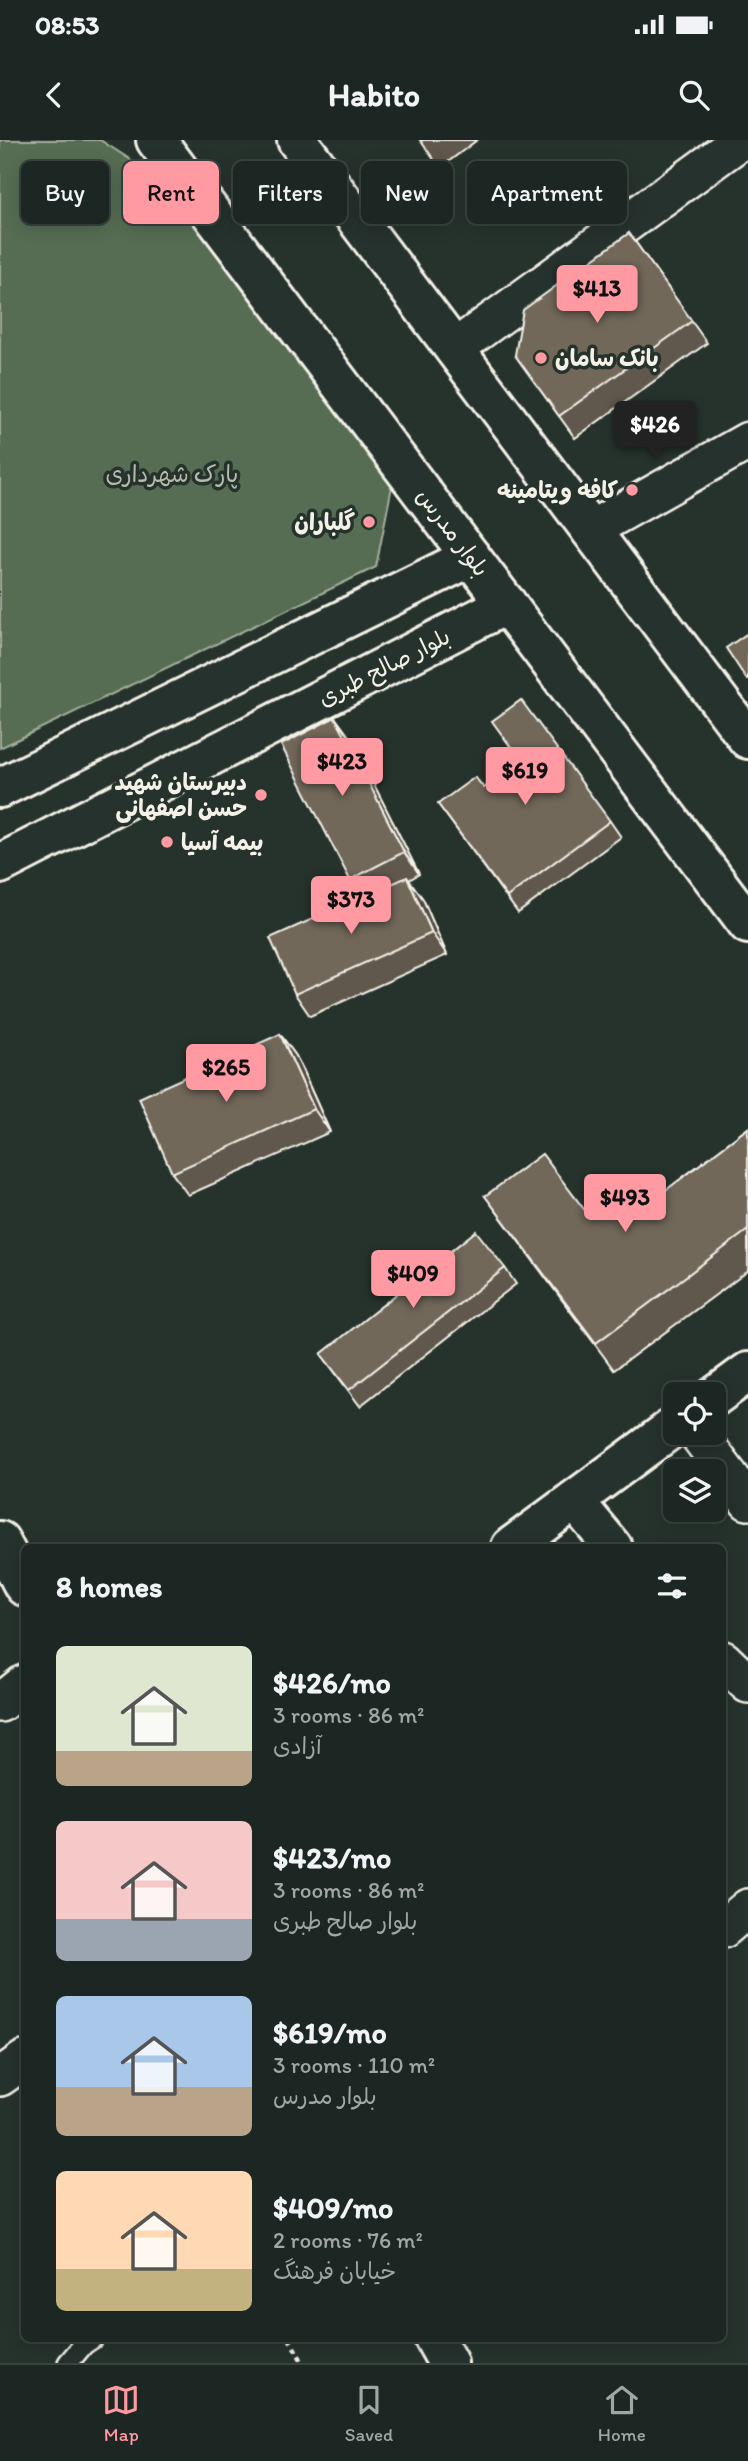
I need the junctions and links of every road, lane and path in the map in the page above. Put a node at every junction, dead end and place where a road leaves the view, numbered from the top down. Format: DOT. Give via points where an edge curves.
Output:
graph roads {
  1 [pos="297,140"];
  2 [pos="741,140"];
  3 [pos="159,143"];
  4 [pos="454,349"];
  5 [pos="748,442"];
  6 [pos="590,530"];
  7 [pos="471,557"];
  8 [pos="507,604"];
  9 [pos="748,739"];
  10 [pos="0,788"];
  11 [pos="0,864"];
  12 [pos="748,924"];
  13 [pos="748,1372"];
  14 [pos="726,1388"];
  15 [pos="663,1435"];
  16 [pos="706,1445"];
  17 [pos="574,1500"];
  18 [pos="748,1501"];
  19 [pos="0,1541"];
  20 [pos="515,1544"];
  21 [pos="611,1544"];
  22 [pos="21,1580"];
  23 [pos="726,1663"];
  24 [pos="748,1684"];
  25 [pos="21,1686"];
  26 [pos="0,1703"];
  27 [pos="748,1908"];
  28 [pos="726,1926"];
  29 [pos="21,2062"];
  30 [pos="0,2077"];
  31 [pos="87,2342"];
  32 [pos="291,2342"];
  33 [pos="436,2342"];
  34 [pos="68,2363"];
  35 [pos="303,2363"];
  36 [pos="447,2363"];
  1 -- 4 [label="main road"];
  2 -- 4 [label="street"];
  3 -- 7 [label="main road, بلوار مدرس"];
  4 -- 6 [label="main road"];
  5 -- 6 [label="street"];
  6 -- 9 [label="main road"];
  7 -- 8 [label="main road, بلوار مدرس"];
  7 -- 10 [label="main road"];
  8 -- 11 [label="main road, بلوار صالح طبری"];
  8 -- 12 [label="main road, بلوار مدرس"];
  13 -- 14 [label="main road"];
  15 -- 17 [label="main road"];
  16 -- 18 [label="street"];
  17 -- 20 [label="main road"];
  17 -- 21 [label="street"];
  19 -- 22 [label="main road"];
  23 -- 24 [label="street"];
  25 -- 26 [label="street"];
  27 -- 28 [label="street"];
  29 -- 30 [label="street"];
  31 -- 34 [label="lane"];
  32 -- 35 [label="path"];
  33 -- 36 [label="main road"];
}
